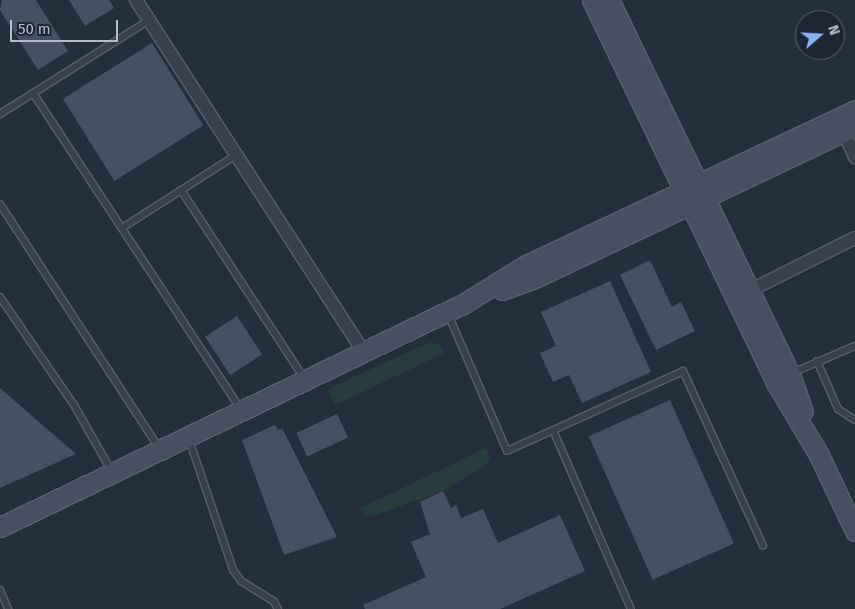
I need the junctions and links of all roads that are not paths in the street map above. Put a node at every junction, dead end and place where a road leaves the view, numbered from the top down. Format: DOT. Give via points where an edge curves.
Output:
graph roads {
  1 [pos="136,0"];
  2 [pos="592,0"];
  3 [pos="609,0"];
  4 [pos="149,20"];
  5 [pos="33,93"];
  6 [pos="855,110"];
  7 [pos="0,114"];
  8 [pos="851,133"];
  9 [pos="236,155"];
  10 [pos="855,156"];
  11 [pos="181,190"];
  12 [pos="694,194"];
  13 [pos="0,204"];
  14 [pos="122,228"];
  15 [pos="855,238"];
  16 [pos="749,291"];
  17 [pos="0,297"];
  18 [pos="455,308"];
  19 [pos="855,346"];
  20 [pos="362,350"];
  21 [pos="817,361"];
  22 [pos="304,378"];
  23 [pos="782,378"];
  24 [pos="240,408"];
  25 [pos="855,420"];
  26 [pos="553,430"];
  27 [pos="188,436"];
  28 [pos="159,449"];
  29 [pos="112,472"];
  30 [pos="0,527"];
  31 [pos="855,531"];
  32 [pos="763,546"];
  33 [pos="0,590"];
  34 [pos="8,609"];
  35 [pos="278,609"];
  36 [pos="631,609"];
  1 -- 4 [label="street"];
  2 -- 12 [label="street"];
  3 -- 12 [label="street"];
  4 -- 5 [label="lane"];
  4 -- 9 [label="street"];
  5 -- 7 [label="lane"];
  5 -- 14 [label="lane"];
  6 -- 12 [label="street"];
  8 -- 10 [label="street"];
  8 -- 12 [label="street"];
  9 -- 11 [label="lane"];
  9 -- 20 [label="street"];
  11 -- 14 [label="lane"];
  11 -- 22 [label="lane"];
  12 -- 16 [label="street"];
  12 -- 18 [label="street" via="526,265"];
  12 -- 23 [label="street"];
  13 -- 28 [label="lane"];
  14 -- 24 [label="lane"];
  15 -- 16 [label="street"];
  16 -- 23 [label="street"];
  17 -- 29 [label="lane" via="74,405"];
  18 -- 20 [label="street"];
  18 -- 26 [label="lane" via="507,451"];
  19 -- 21 [label="lane"];
  20 -- 22 [label="street"];
  21 -- 23 [label="lane"];
  21 -- 25 [label="lane" via="838,408"];
  22 -- 24 [label="street"];
  23 -- 31 [label="street"];
  24 -- 27 [label="street"];
  26 -- 32 [label="lane" via="683,371"];
  26 -- 36 [label="lane"];
  27 -- 28 [label="street"];
  27 -- 35 [label="lane" via="233,570 241,581 274,602"];
  28 -- 29 [label="street"];
  29 -- 30 [label="street"];
  33 -- 34 [label="lane"];
}
